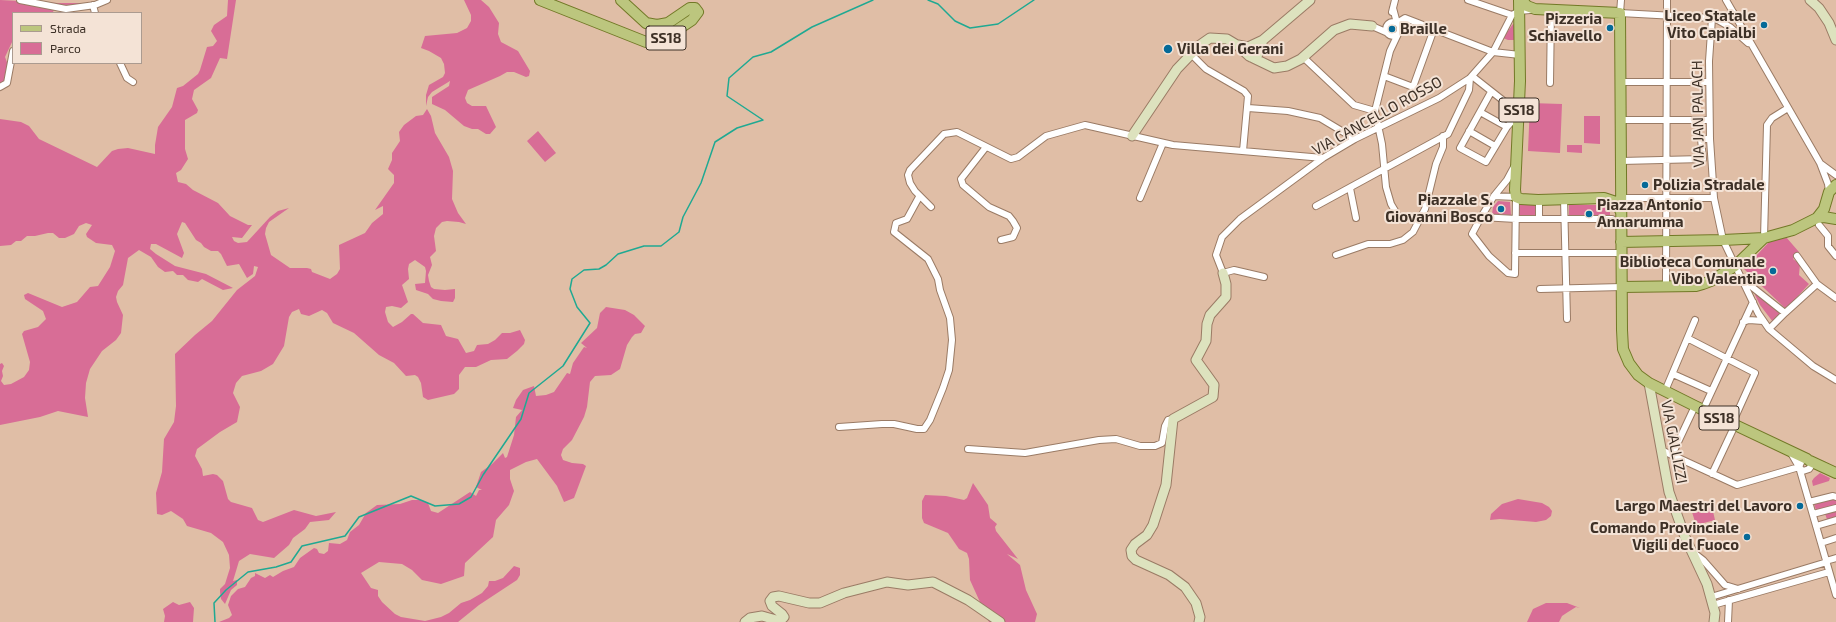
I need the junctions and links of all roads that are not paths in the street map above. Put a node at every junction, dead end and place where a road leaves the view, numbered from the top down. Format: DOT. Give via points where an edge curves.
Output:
graph roads {
  1 [pos="20,0"];
  2 [pos="107,0"];
  3 [pos="540,0"];
  4 [pos="621,0"];
  5 [pos="1310,0"];
  6 [pos="1395,0"];
  7 [pos="1468,0"];
  8 [pos="1519,0"];
  9 [pos="1522,0"];
  10 [pos="1621,0"];
  11 [pos="1667,0"];
  12 [pos="1726,0"];
  13 [pos="1810,0"];
  14 [pos="1487,3"];
  15 [pos="93,5"];
  16 [pos="1393,8"];
  17 [pos="66,9"];
  18 [pos="1532,10"];
  19 [pos="1551,10"];
  20 [pos="59,12"];
  21 [pos="95,12"];
  22 [pos="1516,13"];
  23 [pos="1620,13"];
  24 [pos="1734,13"];
  25 [pos="1667,15"];
  26 [pos="1712,18"];
  27 [pos="1389,22"];
  28 [pos="1397,23"];
  29 [pos="1519,24"];
  30 [pos="1372,26"];
  31 [pos="1434,29"];
  32 [pos="1388,34"];
  33 [pos="1398,34"];
  34 [pos="1836,40"];
  35 [pos="1252,51"];
  36 [pos="1390,51"];
  37 [pos="1756,51"];
  38 [pos="1493,52"];
  39 [pos="1192,55"];
  40 [pos="1520,55"];
  41 [pos="12,57"];
  42 [pos="1303,57"];
  43 [pos="120,64"];
  44 [pos="1384,76"];
  45 [pos="1471,77"];
  46 [pos="134,82"];
  47 [pos="1621,82"];
  48 [pos="1666,82"];
  49 [pos="1709,82"];
  50 [pos="1550,83"];
  51 [pos="0,87"];
  52 [pos="1491,92"];
  53 [pos="1248,108"];
  54 [pos="1788,108"];
  55 [pos="1375,111"];
  56 [pos="1480,112"];
  57 [pos="1519,113"];
  58 [pos="1621,120"];
  59 [pos="1666,120"];
  60 [pos="1710,120"];
  61 [pos="1507,127"];
  62 [pos="1378,129"];
  63 [pos="1470,131"];
  64 [pos="1132,136"];
  65 [pos="1443,136"];
  66 [pos="1355,139"];
  67 [pos="1710,139"];
  68 [pos="1163,143"];
  69 [pos="1495,146"];
  70 [pos="986,147"];
  71 [pos="1243,151"];
  72 [pos="1323,158"];
  73 [pos="1666,160"];
  74 [pos="1621,161"];
  75 [pos="1820,163"];
  76 [pos="1516,164"];
  77 [pos="1384,169"];
  78 [pos="1836,175"];
  79 [pos="1621,184"];
  80 [pos="1350,188"];
  81 [pos="1831,191"];
  82 [pos="1494,196"];
  83 [pos="919,197"];
  84 [pos="1516,197"];
  85 [pos="1140,198"];
  86 [pos="1604,198"];
  87 [pos="1621,198"];
  88 [pos="1666,198"];
  89 [pos="1714,198"];
  90 [pos="1564,199"];
  91 [pos="1539,200"];
  92 [pos="1316,206"];
  93 [pos="931,207"];
  94 [pos="1621,214"];
  95 [pos="1836,215"];
  96 [pos="1481,217"];
  97 [pos="1356,218"];
  98 [pos="1400,219"];
  99 [pos="1516,219"];
  100 [pos="1539,219"];
  101 [pos="1565,219"];
  102 [pos="1612,219"];
  103 [pos="1836,219"];
  104 [pos="1818,222"];
  105 [pos="1764,238"];
  106 [pos="1001,240"];
  107 [pos="1723,240"];
  108 [pos="1666,241"];
  109 [pos="1621,242"];
  110 [pos="1515,252"];
  111 [pos="1565,253"];
  112 [pos="1622,253"];
  113 [pos="1336,255"];
  114 [pos="1797,256"];
  115 [pos="1836,256"];
  116 [pos="1735,266"];
  117 [pos="1223,273"];
  118 [pos="1264,277"];
  119 [pos="1741,278"];
  120 [pos="1817,284"];
  121 [pos="1666,286"];
  122 [pos="1622,287"];
  123 [pos="1566,288"];
  124 [pos="1540,289"];
  125 [pos="1836,298"];
  126 [pos="1753,302"];
  127 [pos="1758,312"];
  128 [pos="1785,313"];
  129 [pos="1567,318"];
  130 [pos="1746,319"];
  131 [pos="1695,320"];
  132 [pos="1763,321"];
  133 [pos="1769,329"];
  134 [pos="1688,340"];
  135 [pos="1726,357"];
  136 [pos="1673,374"];
  137 [pos="1836,380"];
  138 [pos="1649,383"];
  139 [pos="1665,391"];
  140 [pos="1711,392"];
  141 [pos="1699,408"];
  142 [pos="1173,419"];
  143 [pos="1734,424"];
  144 [pos="839,427"];
  145 [pos="968,450"];
  146 [pos="1661,450"];
  147 [pos="1790,451"];
  148 [pos="1672,455"];
  149 [pos="1809,465"];
  150 [pos="1800,467"];
  151 [pos="1836,473"];
  152 [pos="1712,474"];
  153 [pos="1804,484"];
  154 [pos="1836,497"];
  155 [pos="1809,502"];
  156 [pos="1836,508"];
  157 [pos="1813,514"];
  158 [pos="1836,520"];
  159 [pos="1816,526"];
  160 [pos="1836,538"];
  161 [pos="1821,543"];
  162 [pos="1691,552"];
  163 [pos="1836,558"];
  164 [pos="1826,562"];
  165 [pos="1829,572"];
  166 [pos="1738,589"];
  167 [pos="1836,595"];
  168 [pos="1729,600"];
  169 [pos="1712,601"];
  170 [pos="745,622"];
  171 [pos="1000,622"];
  172 [pos="1199,622"];
  173 [pos="1714,622"];
  174 [pos="1728,622"];
  1 -- 17 [label="street"];
  2 -- 15 [label="street"];
  3 -- 4 [label="main road, SS18" via="646,42 666,38 692,20 698,12 695,8 690,8 668,23 657,25 646,23"];
  5 -- 35 [label="street"];
  6 -- 16 [label="street"];
  7 -- 14 [label="street"];
  8 -- 22 [label="main road, SS18"];
  9 -- 18 [label="main road"];
  10 -- 23 [label="street"];
  11 -- 25 [label="street"];
  12 -- 24 [label="street"];
  13 -- 34 [label="street" via="1820,8"];
  14 -- 22 [label="street"];
  15 -- 17 [label="street"];
  15 -- 21 [label="street"];
  16 -- 27 [label="street"];
  16 -- 28 [label="street"];
  17 -- 20 [label="street"];
  18 -- 19 [label="main road"];
  18 -- 22 [label="street"];
  18 -- 29 [label="street" via="1523,16"];
  19 -- 23 [label="main road"];
  19 -- 50 [label="street"];
  22 -- 29 [label="main road, SS18"];
  22 -- 38 [label="street"];
  23 -- 25 [label="street"];
  23 -- 47 [label="main road, SS18"];
  24 -- 26 [label="street"];
  24 -- 37 [label="street"];
  25 -- 26 [label="street"];
  25 -- 48 [label="street"];
  26 -- 37 [label="street" via="1739,34"];
  26 -- 49 [label="street, VIA JAN PALACH"];
  27 -- 28 [label="street"];
  27 -- 30 [label="street"];
  27 -- 32 [label="street" via="1386,28"];
  28 -- 31 [label="street" via="1405,18"];
  28 -- 33 [label="street" via="1400,28"];
  29 -- 40 [label="main road, SS18"];
  30 -- 32 [label="street"];
  30 -- 42 [label="street" via="1350,24 1334,30"];
  31 -- 38 [label="street"];
  31 -- 44 [label="street" via="1413,87"];
  32 -- 33 [label="street"];
  32 -- 36 [label="street"];
  33 -- 36 [label="street"];
  35 -- 39 [label="street" via="1227,39 1210,38"];
  35 -- 42 [label="street" via="1263,64 1274,68 1287,66"];
  36 -- 44 [label="street"];
  37 -- 54 [label="street"];
  38 -- 40 [label="street"];
  38 -- 45 [label="street"];
  39 -- 53 [label="street" via="1206,69 1244,91 1248,96"];
  39 -- 64 [label="street" via="1177,69"];
  40 -- 57 [label="main road, SS18"];
  41 -- 51 [label="street" via="7,83"];
  42 -- 55 [label="street" via="1354,105"];
  43 -- 46 [label="street" via="127,78"];
  44 -- 55 [label="street"];
  45 -- 52 [label="street"];
  45 -- 62 [label="street, VIA CANCELLO ROSSO" via="1439,98"];
  45 -- 65 [label="street" via="1469,90 1448,134"];
  47 -- 48 [label="street"];
  47 -- 58 [label="main road, SS18"];
  48 -- 49 [label="street"];
  48 -- 59 [label="street"];
  49 -- 60 [label="street, VIA JAN PALACH"];
  52 -- 56 [label="street"];
  52 -- 57 [label="street"];
  53 -- 66 [label="street" via="1288,111 1320,118"];
  53 -- 71 [label="street"];
  54 -- 75 [label="street"];
  54 -- 105 [label="street" via="1772,118 1767,125"];
  55 -- 62 [label="street"];
  56 -- 61 [label="street"];
  56 -- 63 [label="street"];
  57 -- 61 [label="street"];
  57 -- 76 [label="main road, SS18"];
  58 -- 59 [label="street"];
  58 -- 74 [label="main road, SS18"];
  59 -- 60 [label="street"];
  59 -- 73 [label="street"];
  60 -- 67 [label="street, VIA JAN PALACH"];
  61 -- 69 [label="street"];
  62 -- 66 [label="street, VIA CANCELLO ROSSO"];
  62 -- 77 [label="street"];
  63 -- 69 [label="street"];
  63 -- 69 [label="street" via="1460,148 1486,162"];
  64 -- 68 [label="street"];
  64 -- 70 [label="street" via="1085,125 1046,136 1018,157 1011,159"];
  65 -- 77 [label="street"];
  65 -- 113 [label="street" via="1443,147 1436,164 1425,210 1413,232 1403,240 1390,244 1368,244"];
  66 -- 72 [label="street, VIA CANCELLO ROSSO"];
  67 -- 73 [label="street" via="1702,139 1702,159"];
  67 -- 89 [label="street, VIA JAN PALACH"];
  68 -- 71 [label="street"];
  68 -- 85 [label="street"];
  70 -- 83 [label="street" via="957,132 944,134 908,175"];
  70 -- 106 [label="street" via="961,179 963,185 989,207 1009,216 1013,221 1017,228 1013,237"];
  71 -- 72 [label="street"];
  72 -- 117 [label="street, VIA CANCELLO ROSSO" via="1240,219 1222,237 1216,255"];
  73 -- 74 [label="street"];
  73 -- 88 [label="street"];
  74 -- 79 [label="main road, SS18"];
  75 -- 78 [label="street"];
  75 -- 81 [label="street"];
  76 -- 82 [label="street"];
  76 -- 84 [label="main road, SS18"];
  77 -- 80 [label="street"];
  77 -- 98 [label="street" via="1391,204"];
  79 -- 86 [label="street" via="1617,193"];
  79 -- 87 [label="main road, SS18"];
  80 -- 92 [label="street"];
  80 -- 97 [label="street"];
  81 -- 95 [label="main road"];
  81 -- 104 [label="main road"];
  82 -- 84 [label="street"];
  82 -- 96 [label="street"];
  83 -- 93 [label="street"];
  83 -- 144 [label="street" via="907,219 896,223 894,232 928,259 938,279 950,318 952,340 949,370 943,388 924,429 894,424"];
  84 -- 91 [label="main road" via="1521,200"];
  84 -- 99 [label="street"];
  86 -- 87 [label="street"];
  86 -- 90 [label="main road"];
  86 -- 94 [label="main road" via="1616,202"];
  87 -- 88 [label="street"];
  87 -- 94 [label="main road, SS18"];
  88 -- 89 [label="street"];
  88 -- 108 [label="street"];
  89 -- 107 [label="street, VIA JAN PALACH"];
  90 -- 91 [label="main road"];
  90 -- 101 [label="street"];
  91 -- 100 [label="street"];
  94 -- 109 [label="main road, SS18"];
  96 -- 99 [label="street"];
  96 -- 110 [label="street" via="1472,234 1489,256 1508,273 1515,274"];
  99 -- 100 [label="street"];
  99 -- 110 [label="street"];
  100 -- 101 [label="street"];
  101 -- 102 [label="street"];
  101 -- 111 [label="street"];
  103 -- 104 [label="main road" via="1830,217"];
  104 -- 105 [label="main road"];
  104 -- 115 [label="street" via="1828,236 1828,246"];
  105 -- 107 [label="main road"];
  105 -- 116 [label="main road"];
  107 -- 108 [label="main road"];
  107 -- 116 [label="street, VIA JAN PALACH"];
  108 -- 109 [label="main road"];
  108 -- 121 [label="street"];
  109 -- 112 [label="main road, SS18"];
  110 -- 111 [label="street"];
  111 -- 112 [label="street"];
  111 -- 123 [label="street"];
  112 -- 122 [label="main road, SS18"];
  114 -- 120 [label="street"];
  116 -- 119 [label="street, VIA JAN PALACH"];
  116 -- 121 [label="main road" via="1703,284"];
  117 -- 118 [label="street" via="1234,270"];
  117 -- 142 [label="street" via="1226,297 1210,315 1206,324 1206,341 1196,360 1214,385 1213,397"];
  119 -- 126 [label="street, VIA JAN PALACH"];
  119 -- 128 [label="street"];
  120 -- 125 [label="street"];
  120 -- 128 [label="street"];
  121 -- 122 [label="main road"];
  122 -- 123 [label="street"];
  122 -- 138 [label="main road, SS18" via="1623,349 1638,375"];
  123 -- 124 [label="street"];
  123 -- 129 [label="street"];
  126 -- 127 [label="street, VIA JAN PALACH"];
  126 -- 130 [label="street"];
  127 -- 130 [label="street"];
  127 -- 132 [label="street, VIA JAN PALACH"];
  128 -- 133 [label="street"];
  130 -- 132 [label="street"];
  130 -- 135 [label="street"];
  131 -- 134 [label="street"];
  132 -- 133 [label="street, VIA JAN PALACH"];
  133 -- 137 [label="street, VIA JAN PALACH" via="1813,366"];
  134 -- 135 [label="street"];
  134 -- 136 [label="street"];
  135 -- 140 [label="street"];
  135 -- 143 [label="street" via="1755,373"];
  136 -- 139 [label="street"];
  136 -- 140 [label="street"];
  138 -- 139 [label="main road, SS18"];
  138 -- 146 [label="street, VIA GALLIZZI"];
  139 -- 141 [label="main road, SS18"];
  140 -- 141 [label="street"];
  141 -- 143 [label="main road, SS18"];
  141 -- 148 [label="street"];
  142 -- 145 [label="street" via="1168,420 1165,426 1162,443 1155,446 1140,446 1116,439 1025,453"];
  142 -- 172 [label="street" via="1166,485 1153,525 1147,535 1131,550 1136,560 1169,575 1185,587 1196,603"];
  143 -- 147 [label="main road, SS18"];
  143 -- 152 [label="street"];
  146 -- 148 [label="street"];
  146 -- 162 [label="street, VIA GALLIZZI" via="1669,492"];
  147 -- 149 [label="main road, SS18"];
  147 -- 150 [label="street"];
  148 -- 152 [label="street"];
  149 -- 150 [label="street" via="1803,471"];
  149 -- 150 [label="street" via="1802,460"];
  149 -- 151 [label="main road, SS18" via="1822,466"];
  149 -- 153 [label="street"];
  150 -- 152 [label="street" via="1736,485"];
  150 -- 153 [label="street"];
  153 -- 155 [label="street"];
  154 -- 155 [label="street"];
  155 -- 157 [label="street"];
  156 -- 157 [label="street"];
  157 -- 159 [label="street"];
  158 -- 159 [label="street"];
  159 -- 161 [label="street"];
  160 -- 161 [label="street"];
  161 -- 164 [label="street"];
  162 -- 166 [label="street" via="1703,560 1725,585"];
  162 -- 169 [label="street, VIA GALLIZZI" via="1707,584"];
  163 -- 164 [label="street"];
  164 -- 165 [label="street"];
  164 -- 166 [label="street"];
  165 -- 167 [label="street"];
  165 -- 168 [label="street"];
  166 -- 169 [label="street"];
  168 -- 169 [label="street"];
  168 -- 174 [label="street"];
  169 -- 173 [label="street, VIA GALLIZZI"];
  170 -- 171 [label="street" via="750,618 762,616 780,621 784,617 772,606 770,600 773,597 820,603 844,593 886,582 908,585 933,582 968,600"];
}
